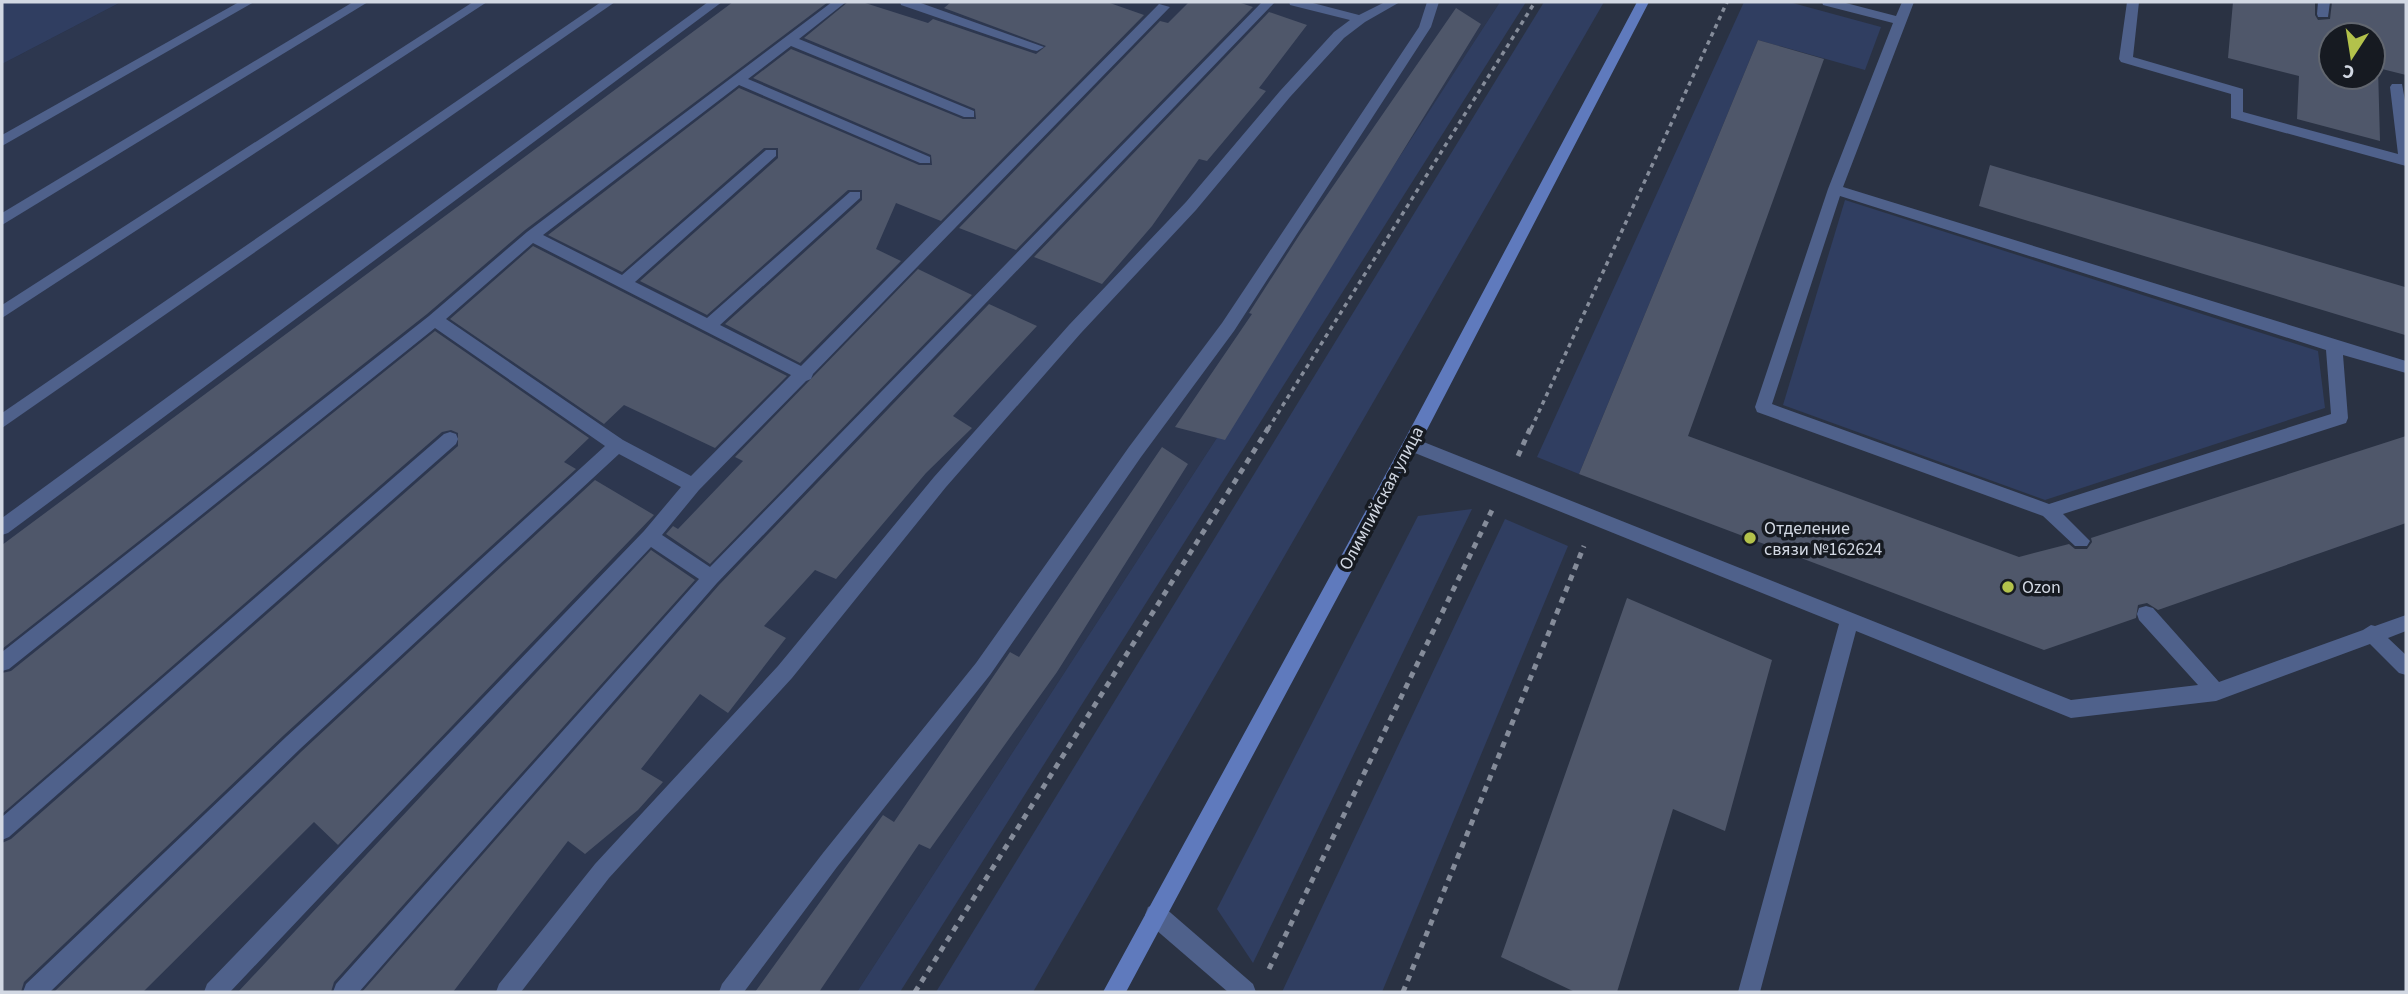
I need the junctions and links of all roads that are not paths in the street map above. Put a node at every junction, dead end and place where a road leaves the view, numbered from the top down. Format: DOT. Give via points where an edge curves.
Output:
graph roads {
  1 [pos="248,2"];
  2 [pos="362,2"];
  3 [pos="481,2"];
  4 [pos="609,2"];
  5 [pos="716,2"];
  6 [pos="840,2"];
  7 [pos="905,2"];
  8 [pos="1146,2"];
  9 [pos="1269,2"];
  10 [pos="1295,2"];
  11 [pos="1394,2"];
  12 [pos="1433,2"];
  13 [pos="1643,2"];
  14 [pos="1828,2"];
  15 [pos="1908,2"];
  16 [pos="2133,2"];
  17 [pos="1167,4"];
  18 [pos="1360,19"];
  19 [pos="1900,21"];
  20 [pos="789,40"];
  21 [pos="1037,47"];
  22 [pos="737,79"];
  23 [pos="2397,88"];
  24 [pos="969,114"];
  25 [pos="2,141"];
  26 [pos="771,153"];
  27 [pos="2406,159"];
  28 [pos="925,160"];
  29 [pos="1835,188"];
  30 [pos="855,195"];
  31 [pos="2,220"];
  32 [pos="532,236"];
  33 [pos="623,283"];
  34 [pos="2,312"];
  35 [pos="435,320"];
  36 [pos="708,326"];
  37 [pos="2334,346"];
  38 [pos="2406,367"];
  39 [pos="805,375"];
  40 [pos="2,422"];
  41 [pos="450,439"];
  42 [pos="1410,444"];
  43 [pos="617,445"];
  44 [pos="693,485"];
  45 [pos="2049,511"];
  46 [pos="2,528"];
  47 [pos="650,536"];
  48 [pos="2081,541"];
  49 [pos="711,578"];
  50 [pos="2146,614"];
  51 [pos="1850,619"];
  52 [pos="2406,622"];
  53 [pos="2371,633"];
  54 [pos="2,663"];
  55 [pos="2406,667"];
  56 [pos="2216,692"];
  57 [pos="2,830"];
  58 [pos="1156,915"];
  59 [pos="34,992"];
  60 [pos="215,992"];
  61 [pos="344,992"];
  62 [pos="507,992"];
  63 [pos="730,992"];
  64 [pos="1114,992"];
  65 [pos="1245,992"];
  66 [pos="1749,992"];
  1 -- 25 [label="lane"];
  2 -- 31 [label="lane"];
  3 -- 34 [label="lane"];
  4 -- 40 [label="lane"];
  5 -- 46 [label="lane"];
  6 -- 20 [label="lane"];
  7 -- 21 [label="lane"];
  8 -- 17 [label="lane"];
  9 -- 49 [label="lane"];
  10 -- 18 [label="lane"];
  11 -- 18 [label="lane"];
  12 -- 63 [label="lane" via="1425,27 1228,327 983,669"];
  13 -- 42 [label="main road, Олимпийская улица"];
  14 -- 19 [label="lane"];
  15 -- 19 [label="lane"];
  16 -- 27 [label="lane" via="2126,59 2238,92 2236,115"];
  17 -- 39 [label="lane"];
  18 -- 62 [label="lane" via="1339,35 1285,94 1191,206 940,482 785,672 602,871"];
  19 -- 29 [label="lane"];
  20 -- 22 [label="lane"];
  20 -- 24 [label="lane"];
  22 -- 28 [label="lane"];
  22 -- 32 [label="lane"];
  23 -- 27 [label="lane"];
  26 -- 33 [label="lane"];
  29 -- 37 [label="lane"];
  29 -- 45 [label="lane" via="1763,407"];
  30 -- 36 [label="lane"];
  32 -- 33 [label="lane"];
  32 -- 35 [label="lane"];
  33 -- 36 [label="lane"];
  35 -- 43 [label="lane"];
  35 -- 54 [label="lane"];
  36 -- 39 [label="lane"];
  37 -- 38 [label="lane"];
  37 -- 45 [label="lane" via="2340,418"];
  39 -- 44 [label="lane"];
  41 -- 57 [label="lane"];
  42 -- 51 [label="lane"];
  42 -- 58 [label="main road, Олимпийская улица"];
  43 -- 44 [label="lane"];
  43 -- 59 [label="lane" via="293,743"];
  44 -- 47 [label="lane"];
  45 -- 48 [label="lane"];
  47 -- 49 [label="lane"];
  47 -- 60 [label="lane"];
  49 -- 61 [label="lane"];
  50 -- 56 [label="lane"];
  51 -- 56 [label="lane" via="2071,709"];
  51 -- 66 [label="lane"];
  52 -- 53 [label="lane"];
  53 -- 55 [label="lane"];
  53 -- 56 [label="lane"];
  58 -- 64 [label="main road, Олимпийская улица"];
  58 -- 65 [label="lane"];
}
